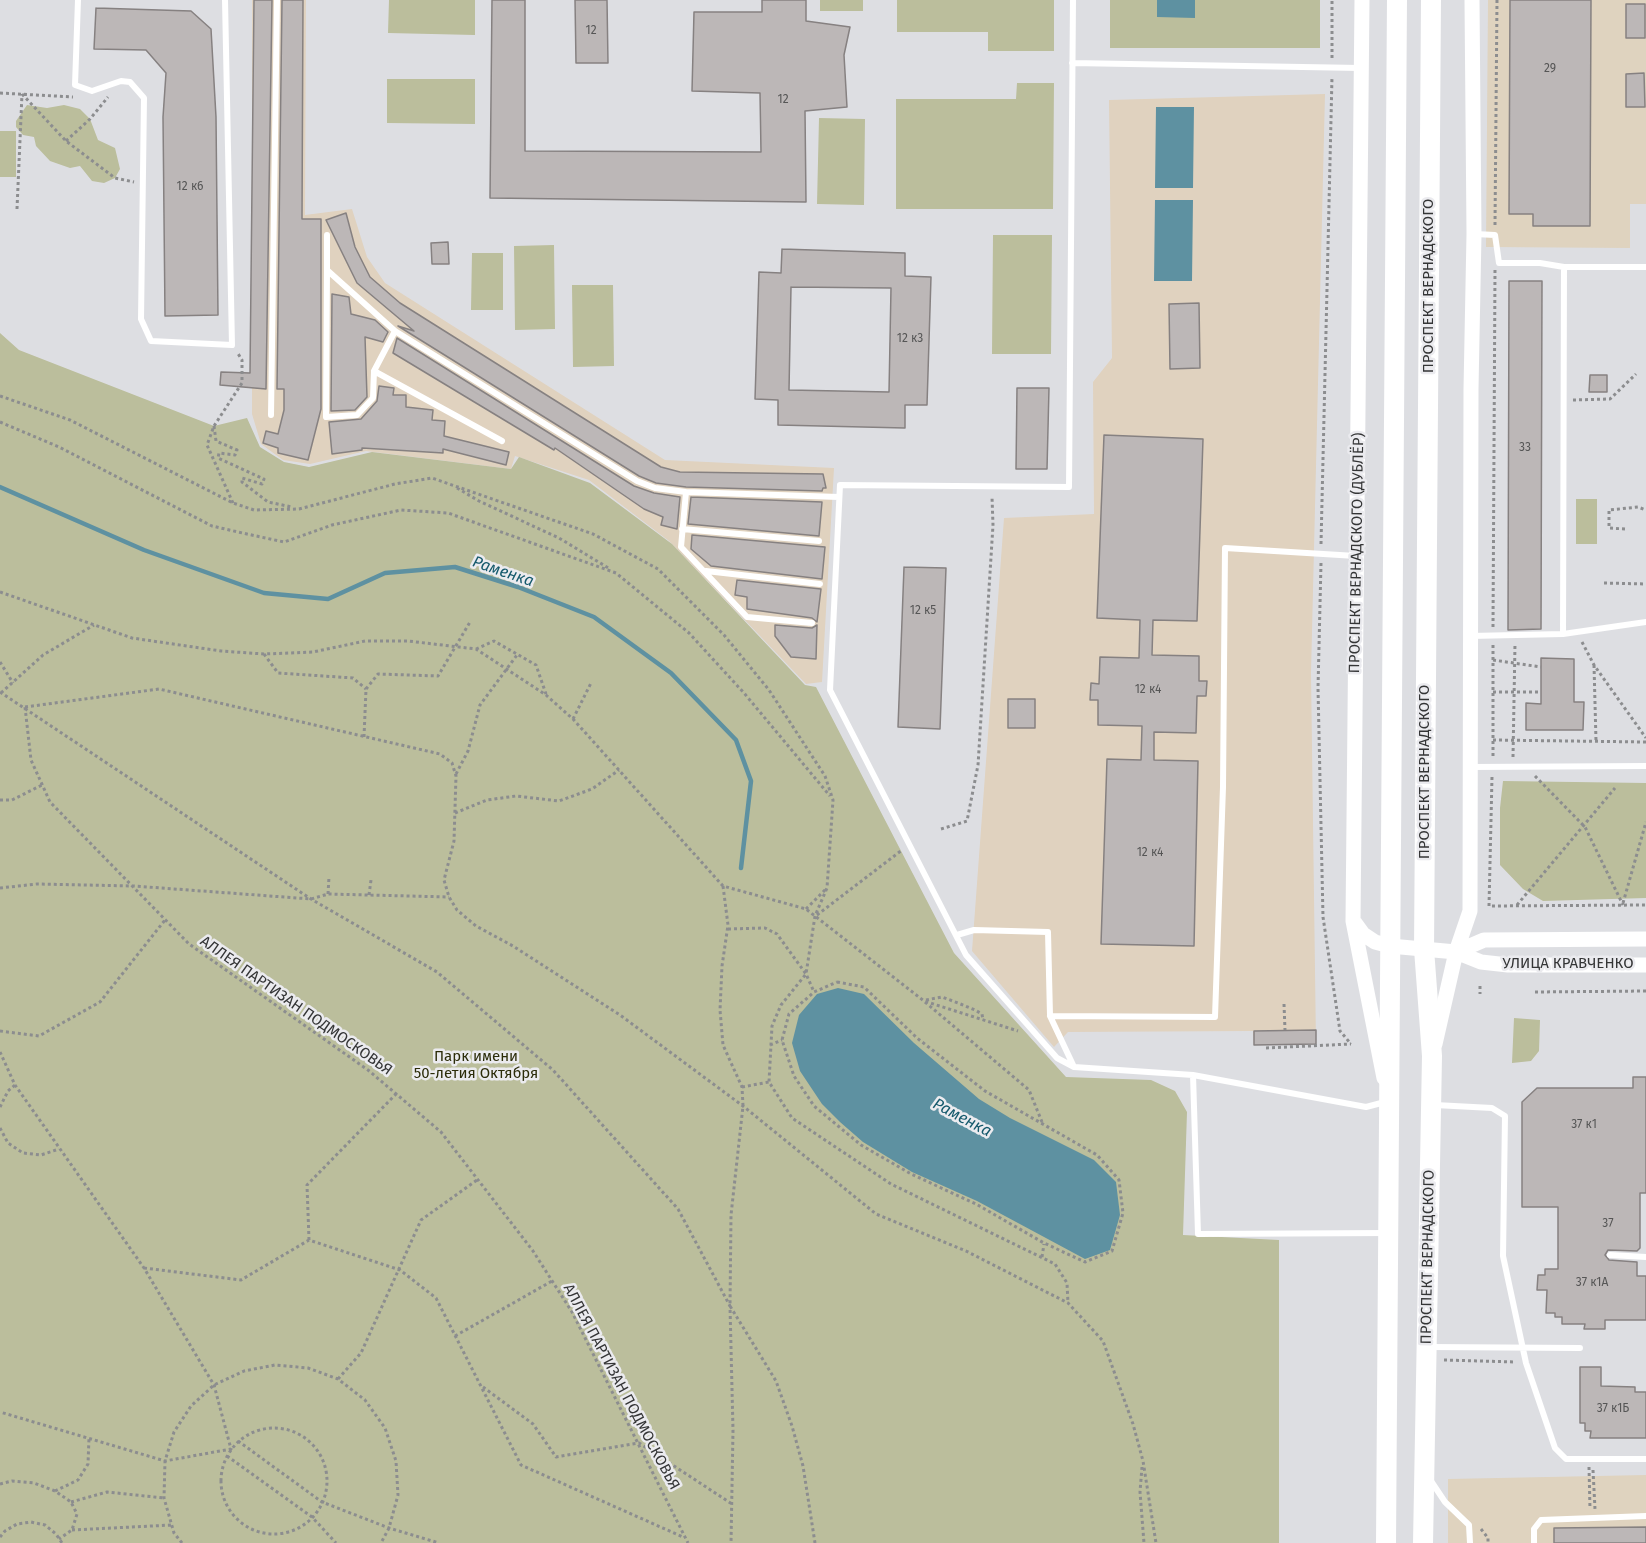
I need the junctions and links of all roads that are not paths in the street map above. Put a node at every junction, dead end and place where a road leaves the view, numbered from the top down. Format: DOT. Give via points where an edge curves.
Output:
graph roads {
  1 [pos="78,0"];
  2 [pos="225,0"];
  3 [pos="277,0"];
  4 [pos="1073,0"];
  5 [pos="1362,0"];
  6 [pos="1397,0"];
  7 [pos="1431,0"];
  8 [pos="1472,0"];
  9 [pos="1072,63"];
  10 [pos="1362,68"];
  11 [pos="1474,234"];
  12 [pos="327,235"];
  13 [pos="1564,267"];
  14 [pos="1646,267"];
  15 [pos="327,270"];
  16 [pos="395,331"];
  17 [pos="374,371"];
  18 [pos="271,415"];
  19 [pos="502,441"];
  20 [pos="686,492"];
  21 [pos="839,497"];
  22 [pos="682,529"];
  23 [pos="819,541"];
  24 [pos="1357,556"];
  25 [pos="706,571"];
  26 [pos="820,584"];
  27 [pos="1646,622"];
  28 [pos="812,623"];
  29 [pos="1563,634"];
  30 [pos="1470,636"];
  31 [pos="1646,766"];
  32 [pos="1472,767"];
  33 [pos="1353,921"];
  34 [pos="957,935"];
  35 [pos="1616,939"];
  36 [pos="1646,939"];
  37 [pos="1390,946"];
  38 [pos="1424,949"];
  39 [pos="1456,951"];
  40 [pos="1617,965"];
  41 [pos="1646,965"];
  42 [pos="1050,1016"];
  43 [pos="1432,1056"];
  44 [pos="1074,1067"];
  45 [pos="1193,1075"];
  46 [pos="1389,1102"];
  47 [pos="1431,1105"];
  48 [pos="1388,1233"];
  49 [pos="1610,1255"];
  50 [pos="1646,1257"];
  51 [pos="1580,1348"];
  52 [pos="1434,1354"];
  53 [pos="1646,1459"];
  54 [pos="1423,1470"];
  55 [pos="1646,1516"];
  56 [pos="1386,1543"];
  57 [pos="1423,1543"];
  58 [pos="1470,1543"];
  59 [pos="1534,1543"];
  1 -- 2 [label="lane" via="75,85 92,91 121,81 130,82 144,98 141,319 151,341 232,345"];
  3 -- 18 [label="lane"];
  4 -- 9 [label="lane"];
  5 -- 10 [label="street, ПРОСПЕКТ ВЕРНАДСКОГО (ДУБЛЁР)"];
  6 -- 37 [label="main road"];
  7 -- 38 [label="main road, ПРОСПЕКТ ВЕРНАДСКОГО"];
  8 -- 11 [label="street"];
  9 -- 10 [label="lane"];
  9 -- 21 [label="lane" via="1070,487 840,485"];
  10 -- 24 [label="street, ПРОСПЕКТ ВЕРНАДСКОГО (ДУБЛЁР)"];
  11 -- 13 [label="lane" via="1495,235 1499,263"];
  11 -- 30 [label="street"];
  12 -- 15 [label="lane"];
  13 -- 14 [label="lane"];
  13 -- 29 [label="lane"];
  15 -- 16 [label="lane"];
  15 -- 17 [label="lane" via="326,417 357,415 373,398"];
  16 -- 17 [label="lane"];
  16 -- 20 [label="lane" via="637,480 655,488"];
  17 -- 19 [label="lane"];
  20 -- 21 [label="lane"];
  20 -- 22 [label="lane"];
  21 -- 34 [label="lane" via="830,690"];
  22 -- 23 [label="lane"];
  22 -- 25 [label="lane" via="681,547"];
  24 -- 33 [label="street, ПРОСПЕКТ ВЕРНАДСКОГО (ДУБЛЁР)"];
  24 -- 42 [label="lane" via="1226,548 1215,1017"];
  25 -- 26 [label="lane"];
  25 -- 28 [label="lane" via="747,617"];
  27 -- 29 [label="lane"];
  29 -- 30 [label="lane"];
  30 -- 32 [label="street"];
  31 -- 32 [label="lane"];
  32 -- 39 [label="street" via="1470,911"];
  33 -- 37 [label="street, УЛИЦА КРАВЧЕНКО" via="1363,934"];
  33 -- 46 [label="street, ПРОСПЕКТ ВЕРНАДСКОГО (ДУБЛЁР)"];
  34 -- 42 [label="lane" via="974,930 1048,932"];
  34 -- 44 [label="lane" via="966,955 1038,1037 1057,1058"];
  35 -- 36 [label="street, УЛИЦА КРАВЧЕНКО"];
  35 -- 39 [label="street, УЛИЦА КРАВЧЕНКО" via="1484,940"];
  35 -- 40 [label="street"];
  37 -- 38 [label="street, УЛИЦА КРАВЧЕНКО"];
  37 -- 46 [label="main road"];
  38 -- 39 [label="street, УЛИЦА КРАВЧЕНКО"];
  38 -- 43 [label="main road, ПРОСПЕКТ ВЕРНАДСКОГО"];
  39 -- 40 [label="street, УЛИЦА КРАВЧЕНКО" via="1480,962 1508,966"];
  39 -- 43 [label="street"];
  40 -- 41 [label="street, УЛИЦА КРАВЧЕНКО"];
  42 -- 44 [label="lane"];
  43 -- 47 [label="main road, ПРОСПЕКТ ВЕРНАДСКОГО"];
  44 -- 45 [label="lane"];
  45 -- 46 [label="lane" via="1366,1107"];
  45 -- 48 [label="lane" via="1198,1234"];
  46 -- 48 [label="main road"];
  47 -- 52 [label="main road, ПРОСПЕКТ ВЕРНАДСКОГО"];
  47 -- 53 [label="lane" via="1492,1108 1505,1116 1503,1256 1526,1363 1555,1448 1566,1460"];
  48 -- 56 [label="main road"];
  49 -- 50 [label="lane"];
  51 -- 52 [label="lane" via="1474,1348"];
  52 -- 54 [label="main road, ПРОСПЕКТ ВЕРНАДСКОГО"];
  54 -- 57 [label="main road, ПРОСПЕКТ ВЕРНАДСКОГО"];
  54 -- 58 [label="lane" via="1445,1502 1469,1525"];
  55 -- 59 [label="lane" via="1541,1520 1534,1529"];
}
